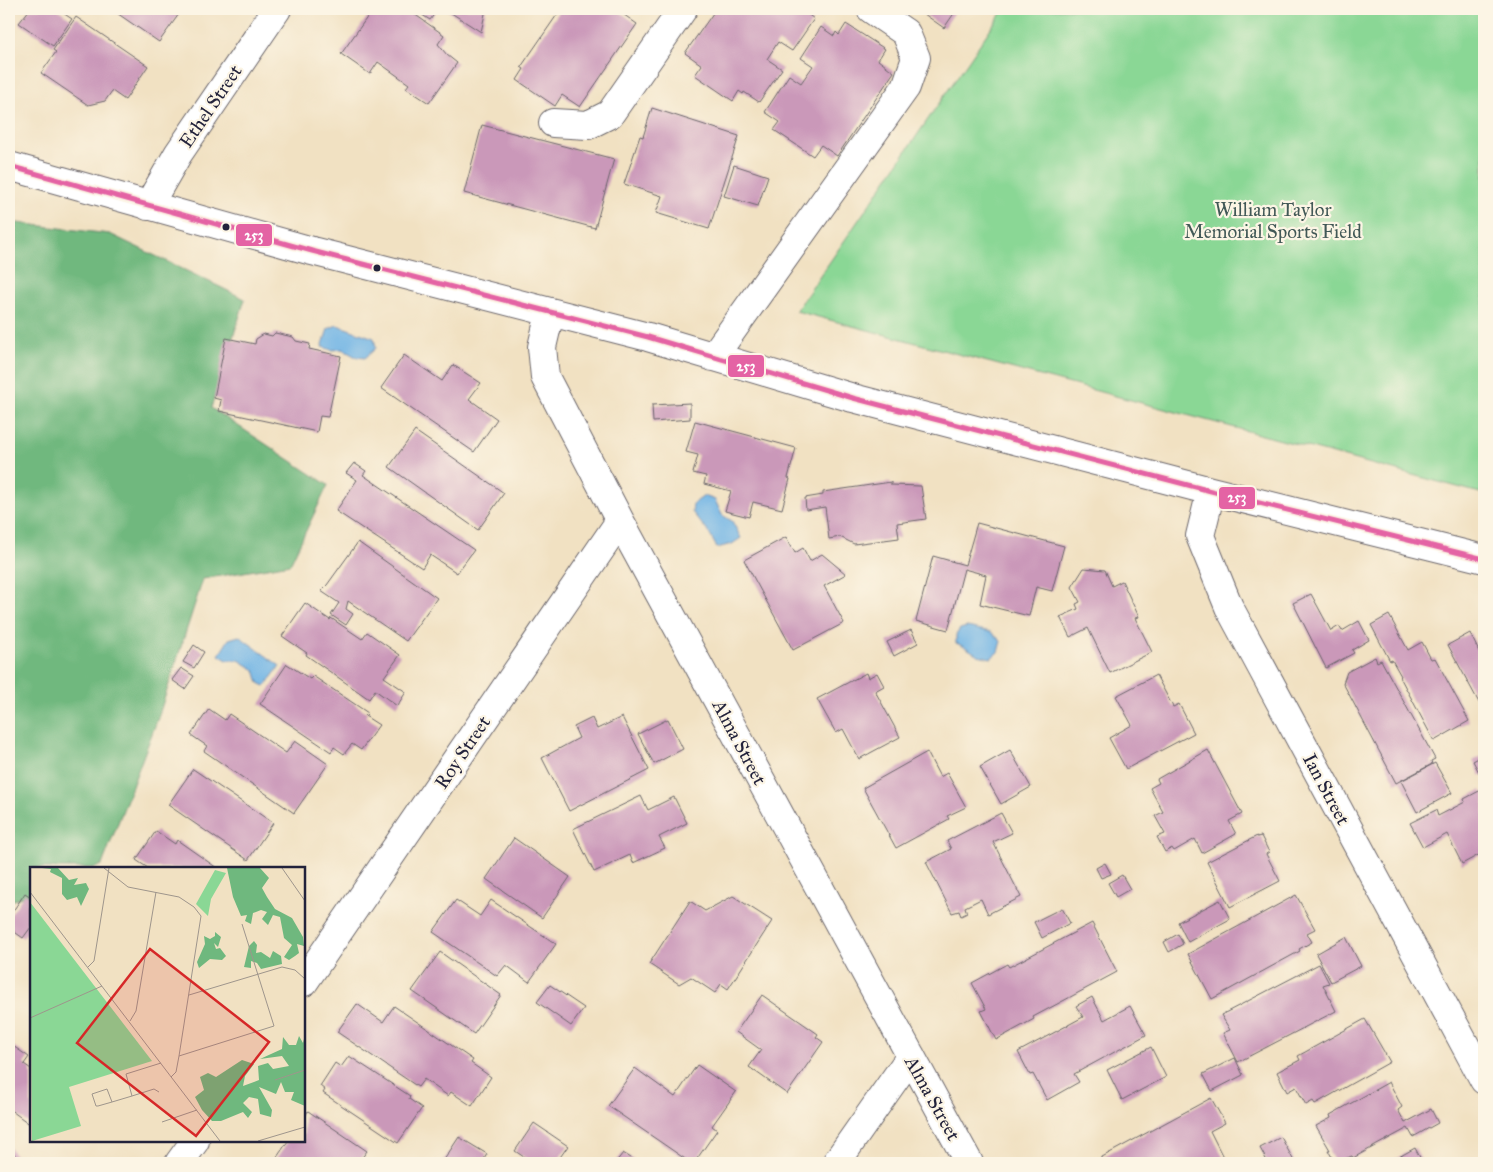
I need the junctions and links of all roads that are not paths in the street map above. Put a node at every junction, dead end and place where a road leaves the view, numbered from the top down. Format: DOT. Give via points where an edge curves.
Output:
graph roads {
  1 [pos="277,9"];
  2 [pos="684,9"];
  3 [pos="871,9"];
  4 [pos="552,123"];
  5 [pos="9,166"];
  6 [pos="148,206"];
  7 [pos="550,313"];
  8 [pos="713,357"];
  9 [pos="1210,491"];
  10 [pos="620,521"];
  11 [pos="1484,559"];
  12 [pos="305,981"];
  13 [pos="910,1056"];
  14 [pos="1484,1080"];
  15 [pos="194,1142"];
  16 [pos="180,1163"];
  17 [pos="836,1163"];
  18 [pos="969,1163"];
  1 -- 6 [label="street, Ethel Street" via="178,154"];
  2 -- 4 [label="street" via="610,114 588,125"];
  3 -- 8 [label="street" via="906,32 916,58 906,88"];
  5 -- 6 [label="street"];
  6 -- 7 [label="street"];
  7 -- 8 [label="street"];
  7 -- 10 [label="street, Alma Street" via="542,347 545,377"];
  8 -- 9 [label="street" via="853,398"];
  9 -- 11 [label="street"];
  9 -- 14 [label="street, Ian Street" via="1200,536 1229,607"];
  10 -- 12 [label="street, Roy Street"];
  10 -- 13 [label="street, Alma Street"];
  13 -- 17 [label="street"];
  13 -- 18 [label="street, Alma Street"];
  15 -- 16 [label="street"];
}
